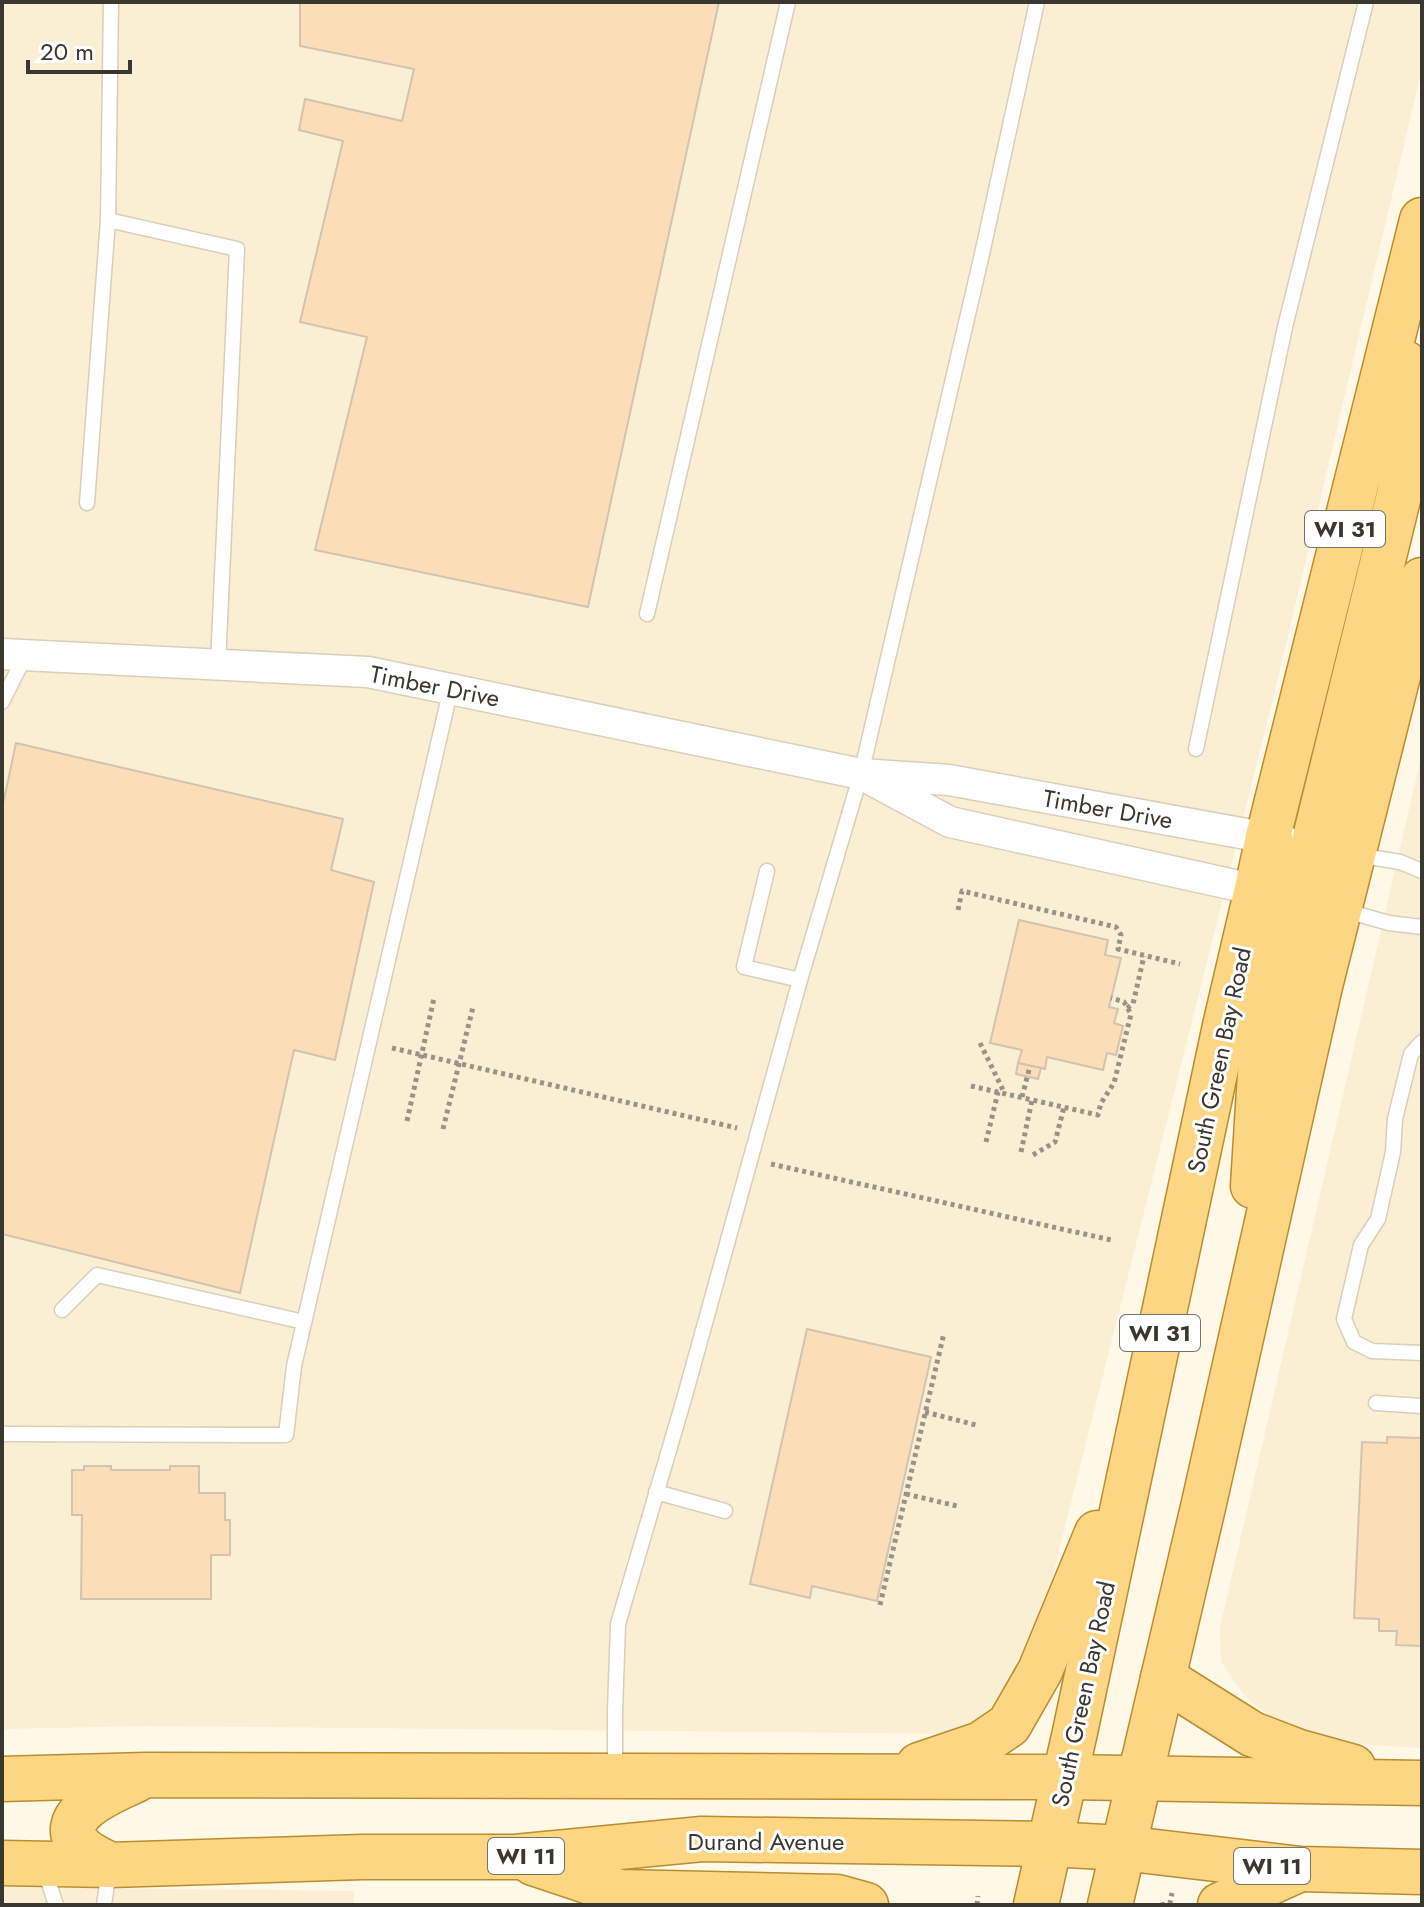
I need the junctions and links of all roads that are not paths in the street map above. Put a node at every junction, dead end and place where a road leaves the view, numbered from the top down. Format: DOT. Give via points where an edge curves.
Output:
graph roads {
  1 [pos="111,2"];
  2 [pos="788,2"];
  3 [pos="1037,2"];
  4 [pos="1366,2"];
  5 [pos="108,220"];
  6 [pos="1422,220"];
  7 [pos="1409,272"];
  8 [pos="87,503"];
  9 [pos="1422,580"];
  10 [pos="647,614"];
  11 [pos="14,654"];
  12 [pos="218,664"];
  13 [pos="451,688"];
  14 [pos="2,702"];
  15 [pos="1196,749"];
  16 [pos="861,774"];
  17 [pos="1268,837"];
  18 [pos="1334,851"];
  19 [pos="767,871"];
  20 [pos="1422,871"];
  21 [pos="1257,889"];
  22 [pos="1319,904"];
  23 [pos="1422,927"];
  24 [pos="800,980"];
  25 [pos="1422,1042"];
  26 [pos="62,1310"];
  27 [pos="304,1322"];
  28 [pos="1422,1353"];
  29 [pos="1376,1403"];
  30 [pos="1422,1406"];
  31 [pos="2,1434"];
  32 [pos="1138,1435"];
  33 [pos="656,1492"];
  34 [pos="725,1511"];
  35 [pos="1163,1678"];
  36 [pos="146,1775"];
  37 [pos="615,1776"];
  38 [pos="885,1777"];
  39 [pos="1066,1777"];
  40 [pos="2,1779"];
  41 [pos="1139,1779"];
  42 [pos="1416,1783"];
  43 [pos="1050,1844"];
  44 [pos="1122,1848"];
  45 [pos="515,1857"];
  46 [pos="22,1864"];
  47 [pos="1300,1869"];
  48 [pos="1422,1872"];
  49 [pos="107,1885"];
  50 [pos="620,1898"];
  51 [pos="56,1905"];
  52 [pos="866,1905"];
  53 [pos="1036,1905"];
  54 [pos="1110,1905"];
  55 [pos="1220,1905"];
  1 -- 5 [label="lane"];
  2 -- 10 [label="lane"];
  3 -- 16 [label="lane"];
  4 -- 15 [label="lane" via="1285,327"];
  5 -- 8 [label="lane"];
  5 -- 12 [label="lane" via="237,249"];
  6 -- 7 [label="main road, South Green Bay Road / WI 31"];
  7 -- 17 [label="main road, South Green Bay Road / WI 31"];
  7 -- 18 [label="main road" via="1400,491"];
  9 -- 18 [label="main road"];
  11 -- 12 [label="street, Timber Drive"];
  11 -- 14 [label="lane"];
  12 -- 13 [label="street, Timber Drive" via="368,672"];
  13 -- 16 [label="street, Timber Drive"];
  13 -- 27 [label="lane"];
  16 -- 17 [label="street, Timber Drive" via="949,780"];
  16 -- 21 [label="street, Timber Drive" via="950,822"];
  16 -- 24 [label="lane"];
  17 -- 18 [label="street, Timber Drive"];
  17 -- 21 [label="main road, South Green Bay Road / WI 31"];
  17 -- 22 [label="main road"];
  18 -- 20 [label="lane"];
  18 -- 22 [label="main road"];
  19 -- 24 [label="lane" via="744,967"];
  21 -- 22 [label="street, Timber Drive"];
  21 -- 32 [label="main road, South Green Bay Road / WI 31"];
  22 -- 23 [label="lane"];
  22 -- 35 [label="main road" via="1320,986"];
  24 -- 33 [label="lane"];
  25 -- 28 [label="lane" via="1411,1054 1378,1219 1361,1245 1344,1319 1354,1342 1372,1351"];
  26 -- 27 [label="lane" via="97,1275"];
  27 -- 31 [label="lane" via="286,1435"];
  29 -- 30 [label="lane"];
  32 -- 38 [label="main road" via="1040,1671 1009,1725 981,1744"];
  32 -- 39 [label="main road, South Green Bay Road / WI 31"];
  33 -- 34 [label="lane"];
  33 -- 37 [label="lane" via="618,1624"];
  35 -- 41 [label="main road"];
  35 -- 42 [label="main road" via="1252,1734"];
  36 -- 37 [label="main road"];
  36 -- 40 [label="main road"];
  36 -- 49 [label="main road" via="93,1800 75,1819 74,1834"];
  37 -- 38 [label="main road"];
  38 -- 39 [label="main road"];
  39 -- 41 [label="main road"];
  39 -- 43 [label="main road, South Green Bay Road / WI 31"];
  41 -- 42 [label="main road"];
  41 -- 44 [label="main road"];
  43 -- 44 [label="main road, Durand Avenue / WI 11"];
  43 -- 45 [label="main road, Durand Avenue / WI 11" via="702,1839"];
  43 -- 53 [label="main road, South Green Bay Road / WI 31"];
  44 -- 47 [label="main road, Durand Avenue / WI 11"];
  44 -- 54 [label="main road"];
  45 -- 49 [label="main road, Durand Avenue / WI 11" via="362,1857"];
  45 -- 50 [label="main road"];
  46 -- 49 [label="main road, Durand Avenue / WI 11"];
  46 -- 51 [label="lane"];
  47 -- 48 [label="main road, Durand Avenue / WI 11"];
  47 -- 55 [label="main road"];
  50 -- 52 [label="main road" via="837,1897"];
}
